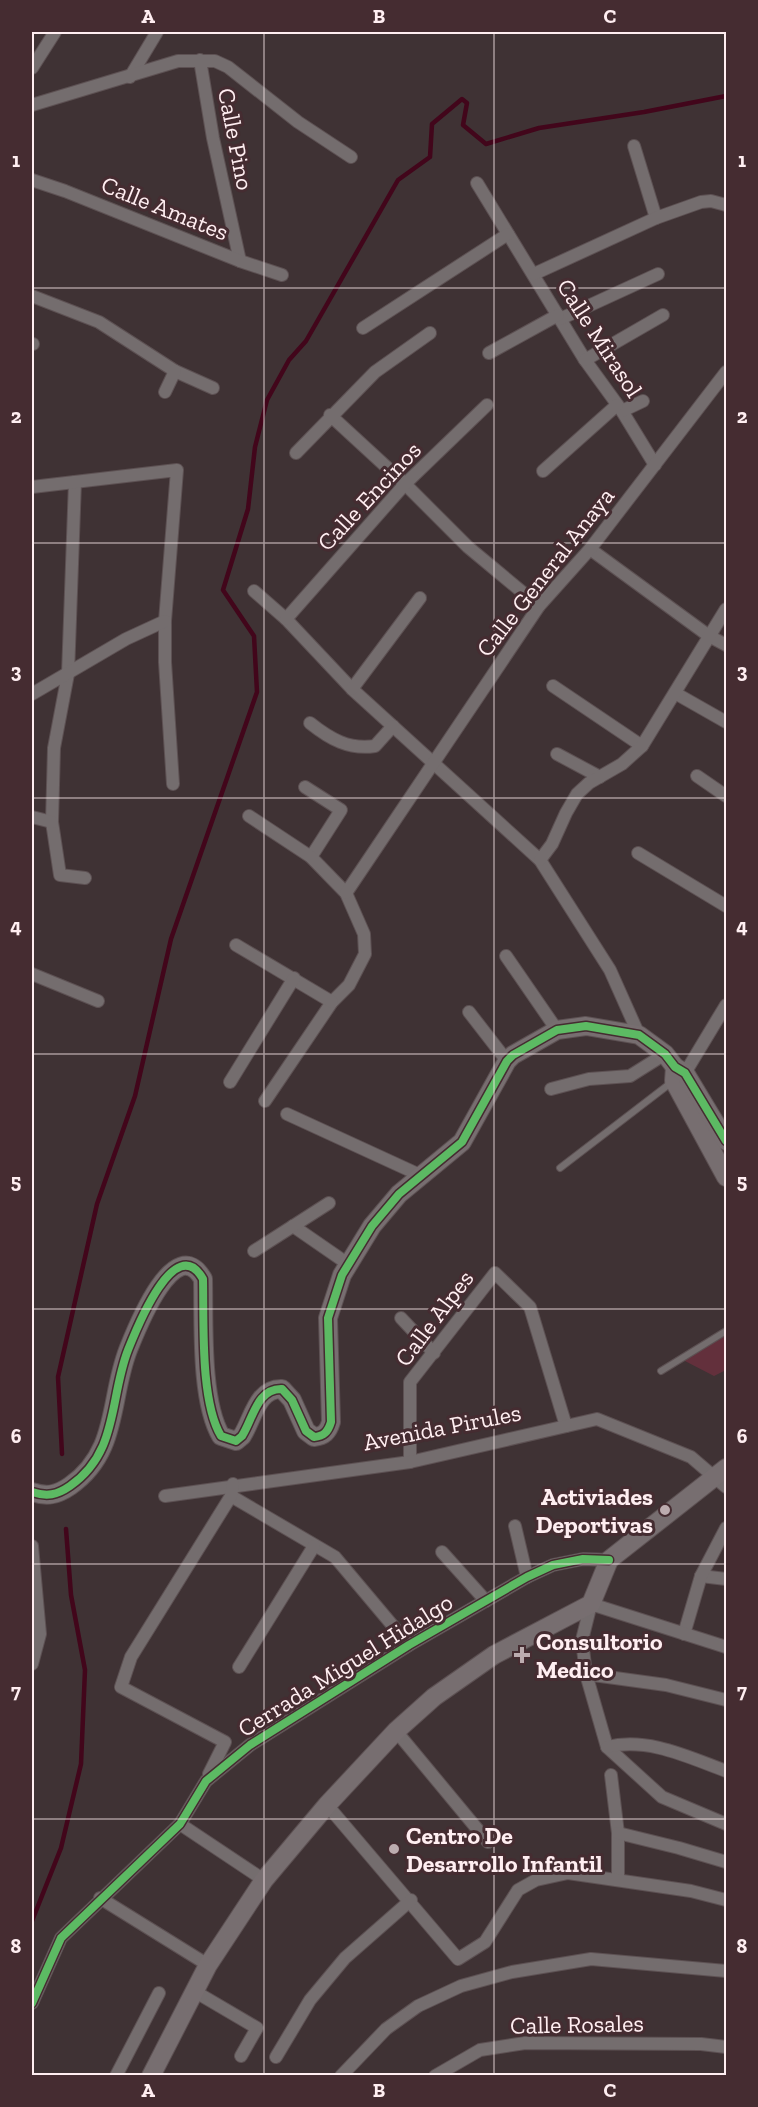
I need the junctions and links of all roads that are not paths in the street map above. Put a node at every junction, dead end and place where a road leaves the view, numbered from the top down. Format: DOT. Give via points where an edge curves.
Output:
graph roads {
  1 [pos="55,32"];
  2 [pos="157,32"];
  3 [pos="200,60"];
  4 [pos="32,68"];
  5 [pos="130,77"];
  6 [pos="32,105"];
  7 [pos="633,146"];
  8 [pos="351,157"];
  9 [pos="32,180"];
  10 [pos="477,183"];
  11 [pos="726,205"];
  12 [pos="656,218"];
  13 [pos="508,234"];
  14 [pos="240,261"];
  15 [pos="534,274"];
  16 [pos="658,274"];
  17 [pos="282,275"];
  18 [pos="32,296"];
  19 [pos="663,315"];
  20 [pos="559,317"];
  21 [pos="363,328"];
  22 [pos="430,333"];
  23 [pos="489,353"];
  24 [pos="585,360"];
  25 [pos="175,371"];
  26 [pos="726,372"];
  27 [pos="213,388"];
  28 [pos="165,392"];
  29 [pos="643,401"];
  30 [pos="487,405"];
  31 [pos="620,408"];
  32 [pos="330,415"];
  33 [pos="296,453"];
  34 [pos="655,465"];
  35 [pos="543,471"];
  36 [pos="75,482"];
  37 [pos="405,484"];
  38 [pos="32,487"];
  39 [pos="590,549"];
  40 [pos="254,591"];
  41 [pos="420,598"];
  42 [pos="539,606"];
  43 [pos="726,609"];
  44 [pos="286,619"];
  45 [pos="165,621"];
  46 [pos="709,636"];
  47 [pos="726,645"];
  48 [pos="68,674"];
  49 [pos="553,686"];
  50 [pos="352,689"];
  51 [pos="675,693"];
  52 [pos="32,694"];
  53 [pos="726,722"];
  54 [pos="310,723"];
  55 [pos="393,726"];
  56 [pos="642,746"];
  57 [pos="557,754"];
  58 [pos="432,762"];
  59 [pos="697,776"];
  60 [pos="600,777"];
  61 [pos="173,784"];
  62 [pos="305,787"];
  63 [pos="726,796"];
  64 [pos="249,816"];
  65 [pos="32,817"];
  66 [pos="52,822"];
  67 [pos="638,853"];
  68 [pos="311,858"];
  69 [pos="540,860"];
  70 [pos="85,878"];
  71 [pos="346,893"];
  72 [pos="726,906"];
  73 [pos="236,945"];
  74 [pos="506,956"];
  75 [pos="32,974"];
  76 [pos="294,978"];
  77 [pos="98,1001"];
  78 [pos="332,1002"];
  79 [pos="726,1005"];
  80 [pos="469,1012"];
  81 [pos="557,1030"];
  82 [pos="639,1035"];
  83 [pos="505,1059"];
  84 [pos="675,1069"];
  85 [pos="230,1082"];
  86 [pos="551,1089"];
  87 [pos="265,1101"];
  88 [pos="287,1114"];
  89 [pos="726,1141"];
  90 [pos="560,1168"];
  91 [pos="422,1176"];
  92 [pos="726,1177"];
  93 [pos="329,1203"];
  94 [pos="293,1226"];
  95 [pos="254,1251"];
  96 [pos="348,1264"];
  97 [pos="401,1318"];
  98 [pos="726,1331"];
  99 [pos="435,1353"];
  100 [pos="661,1371"];
  101 [pos="566,1426"];
  102 [pos="410,1462"];
  103 [pos="722,1477"];
  104 [pos="232,1490"];
  105 [pos="32,1492"];
  106 [pos="165,1496"];
  107 [pos="515,1527"];
  108 [pos="726,1528"];
  109 [pos="32,1546"];
  110 [pos="314,1546"];
  111 [pos="442,1552"];
  112 [pos="32,1556"];
  113 [pos="609,1560"];
  114 [pos="701,1576"];
  115 [pos="527,1577"];
  116 [pos="726,1579"];
  117 [pos="486,1601"];
  118 [pos="591,1604"];
  119 [pos="34,1611"];
  120 [pos="684,1634"];
  121 [pos="409,1645"];
  122 [pos="726,1647"];
  123 [pos="32,1664"];
  124 [pos="239,1666"];
  125 [pos="586,1674"];
  126 [pos="726,1700"];
  127 [pos="396,1731"];
  128 [pos="607,1747"];
  129 [pos="726,1771"];
  130 [pos="611,1775"];
  131 [pos="206,1781"];
  132 [pos="327,1804"];
  133 [pos="180,1824"];
  134 [pos="726,1824"];
  135 [pos="618,1833"];
  136 [pos="488,1842"];
  137 [pos="726,1862"];
  138 [pos="264,1880"];
  139 [pos="618,1880"];
  140 [pos="100,1898"];
  141 [pos="411,1900"];
  142 [pos="726,1900"];
  143 [pos="208,1965"];
  144 [pos="726,1971"];
  145 [pos="194,1991"];
  146 [pos="159,1994"];
  147 [pos="32,2003"];
  148 [pos="726,2047"];
  149 [pos="241,2056"];
  150 [pos="276,2057"];
  151 [pos="116,2076"];
  152 [pos="152,2076"];
  153 [pos="341,2076"];
  154 [pos="435,2076"];
  1 -- 4 [label="street"];
  2 -- 5 [label="street"];
  3 -- 5 [label="street" via="178,61"];
  3 -- 8 [label="street" via="228,67 298,122"];
  3 -- 14 [label="street, Calle Pino"];
  5 -- 6 [label="street"];
  7 -- 12 [label="street"];
  9 -- 14 [label="street, Calle Amates"];
  10 -- 13 [label="street, Calle Mirasol"];
  11 -- 12 [label="street" via="701,202"];
  12 -- 15 [label="street"];
  13 -- 15 [label="street, Calle Mirasol"];
  13 -- 21 [label="street"];
  14 -- 17 [label="street, Calle Amates"];
  15 -- 20 [label="street, Calle Mirasol"];
  16 -- 20 [label="street"];
  18 -- 25 [label="street" via="99,322"];
  19 -- 24 [label="street"];
  20 -- 23 [label="street"];
  20 -- 24 [label="street, Calle Mirasol"];
  22 -- 32 [label="street" via="375,372"];
  24 -- 31 [label="street, Calle Mirasol"];
  25 -- 27 [label="street"];
  25 -- 28 [label="street"];
  26 -- 34 [label="street, Calle General Anaya"];
  29 -- 31 [label="street"];
  30 -- 37 [label="street, Calle Encinos"];
  31 -- 34 [label="street, Calle Mirasol"];
  31 -- 35 [label="street"];
  32 -- 33 [label="street"];
  32 -- 37 [label="street"];
  34 -- 39 [label="street, Calle General Anaya"];
  36 -- 38 [label="street"];
  36 -- 45 [label="street" via="177,470"];
  36 -- 48 [label="street"];
  37 -- 42 [label="street" via="468,547"];
  37 -- 44 [label="street, Calle Encinos"];
  39 -- 42 [label="street, Calle General Anaya"];
  39 -- 46 [label="street"];
  40 -- 44 [label="street"];
  41 -- 50 [label="street"];
  42 -- 58 [label="street, Calle General Anaya"];
  43 -- 46 [label="street"];
  44 -- 50 [label="street"];
  45 -- 48 [label="street"];
  45 -- 61 [label="street"];
  46 -- 47 [label="street"];
  46 -- 51 [label="street"];
  48 -- 52 [label="street"];
  48 -- 66 [label="street" via="54,748"];
  49 -- 56 [label="street"];
  50 -- 55 [label="street"];
  51 -- 53 [label="street"];
  51 -- 56 [label="street"];
  54 -- 55 [label="street" via="347,746 362,748 375,746"];
  55 -- 58 [label="street"];
  56 -- 60 [label="street"];
  57 -- 60 [label="street"];
  58 -- 69 [label="street"];
  58 -- 71 [label="street, Calle General Anaya"];
  59 -- 63 [label="street"];
  60 -- 69 [label="street" via="577,794"];
  62 -- 68 [label="street" via="341,810"];
  64 -- 68 [label="street"];
  65 -- 66 [label="street"];
  66 -- 70 [label="street" via="60,875"];
  67 -- 72 [label="street"];
  68 -- 71 [label="street"];
  69 -- 82 [label="street" via="610,970"];
  71 -- 78 [label="street" via="364,934 365,954 349,985"];
  73 -- 76 [label="street"];
  74 -- 81 [label="street"];
  75 -- 77 [label="street"];
  76 -- 78 [label="street"];
  76 -- 85 [label="street"];
  78 -- 87 [label="street"];
  79 -- 84 [label="street"];
  80 -- 83 [label="street"];
  81 -- 82 [label="street, Avenida Pirules" via="586,1026"];
  81 -- 83 [label="street, Avenida Pirules"];
  82 -- 84 [label="street"];
  83 -- 91 [label="street, Avenida Pirules" via="489,1098 462,1142"];
  84 -- 86 [label="street" via="589,1079"];
  84 -- 89 [label="street"];
  84 -- 90 [label="lane"];
  84 -- 92 [label="street"];
  88 -- 91 [label="street"];
  91 -- 96 [label="street, Avenida Pirules" via="399,1194 372,1226"];
  93 -- 94 [label="street"];
  94 -- 95 [label="street"];
  94 -- 96 [label="street"];
  96 -- 105 [label="street, Avenida Pirules" via="328,1318 331,1422 322,1436 314,1437 306,1431 292,1400 282,1389 272,1389 263,1395 236,1441 221,1436 207,1381 202,1279 198,1270 184,1265 163,1279 128,1352 105,1444 89,1471 59,1493"];
  97 -- 99 [label="street"];
  98 -- 100 [label="lane"];
  99 -- 101 [label="street, Calle Alpes" via="495,1273 530,1307"];
  99 -- 102 [label="street, Calle Alpes" via="410,1382"];
  101 -- 102 [label="street, Avenida Pirules"];
  101 -- 103 [label="street, Avenida Pirules" via="597,1419 691,1457"];
  102 -- 104 [label="street, Avenida Pirules"];
  103 -- 113 [label="street"];
  104 -- 106 [label="street, Avenida Pirules"];
  104 -- 110 [label="street"];
  104 -- 131 [label="street" via="131,1657 121,1687 225,1742"];
  107 -- 115 [label="street"];
  108 -- 114 [label="street"];
  109 -- 112 [label="street"];
  110 -- 121 [label="street" via="335,1557"];
  110 -- 124 [label="street"];
  111 -- 117 [label="street"];
  112 -- 119 [label="street"];
  113 -- 115 [label="street, Cerrada Miguel Hidalgo" via="583,1559 553,1565"];
  113 -- 118 [label="street"];
  114 -- 116 [label="street"];
  114 -- 120 [label="street"];
  115 -- 117 [label="street, Cerrada Miguel Hidalgo"];
  117 -- 121 [label="street, Cerrada Miguel Hidalgo"];
  118 -- 120 [label="street"];
  118 -- 125 [label="street" via="582,1640"];
  118 -- 127 [label="street" via="494,1655 434,1697"];
  119 -- 123 [label="street" via="40,1634"];
  120 -- 122 [label="street"];
  121 -- 131 [label="street, Cerrada Miguel Hidalgo" via="250,1745"];
  125 -- 126 [label="street" via="666,1685"];
  125 -- 128 [label="street"];
  127 -- 132 [label="street"];
  127 -- 136 [label="street"];
  128 -- 129 [label="street" via="623,1743 666,1749"];
  128 -- 134 [label="street" via="662,1797"];
  130 -- 135 [label="street"];
  131 -- 133 [label="street, Cerrada Miguel Hidalgo"];
  132 -- 138 [label="street"];
  132 -- 141 [label="street"];
  133 -- 138 [label="street"];
  133 -- 140 [label="street, Cerrada Miguel Hidalgo"];
  135 -- 137 [label="street"];
  135 -- 139 [label="street"];
  138 -- 143 [label="street"];
  139 -- 141 [label="street" via="568,1873 536,1880 518,1890 485,1942 458,1959"];
  139 -- 142 [label="street"];
  140 -- 143 [label="street"];
  140 -- 147 [label="street, Cerrada Miguel Hidalgo" via="61,1938"];
  141 -- 150 [label="street" via="345,1958 310,2000"];
  143 -- 145 [label="street"];
  144 -- 153 [label="street" via="591,1959 512,1972 461,1986 418,2006 386,2029"];
  145 -- 149 [label="street" via="256,2028"];
  145 -- 152 [label="street"];
  146 -- 151 [label="street"];
  148 -- 154 [label="street, Calle Rosales" via="525,2043 480,2050"];
}
